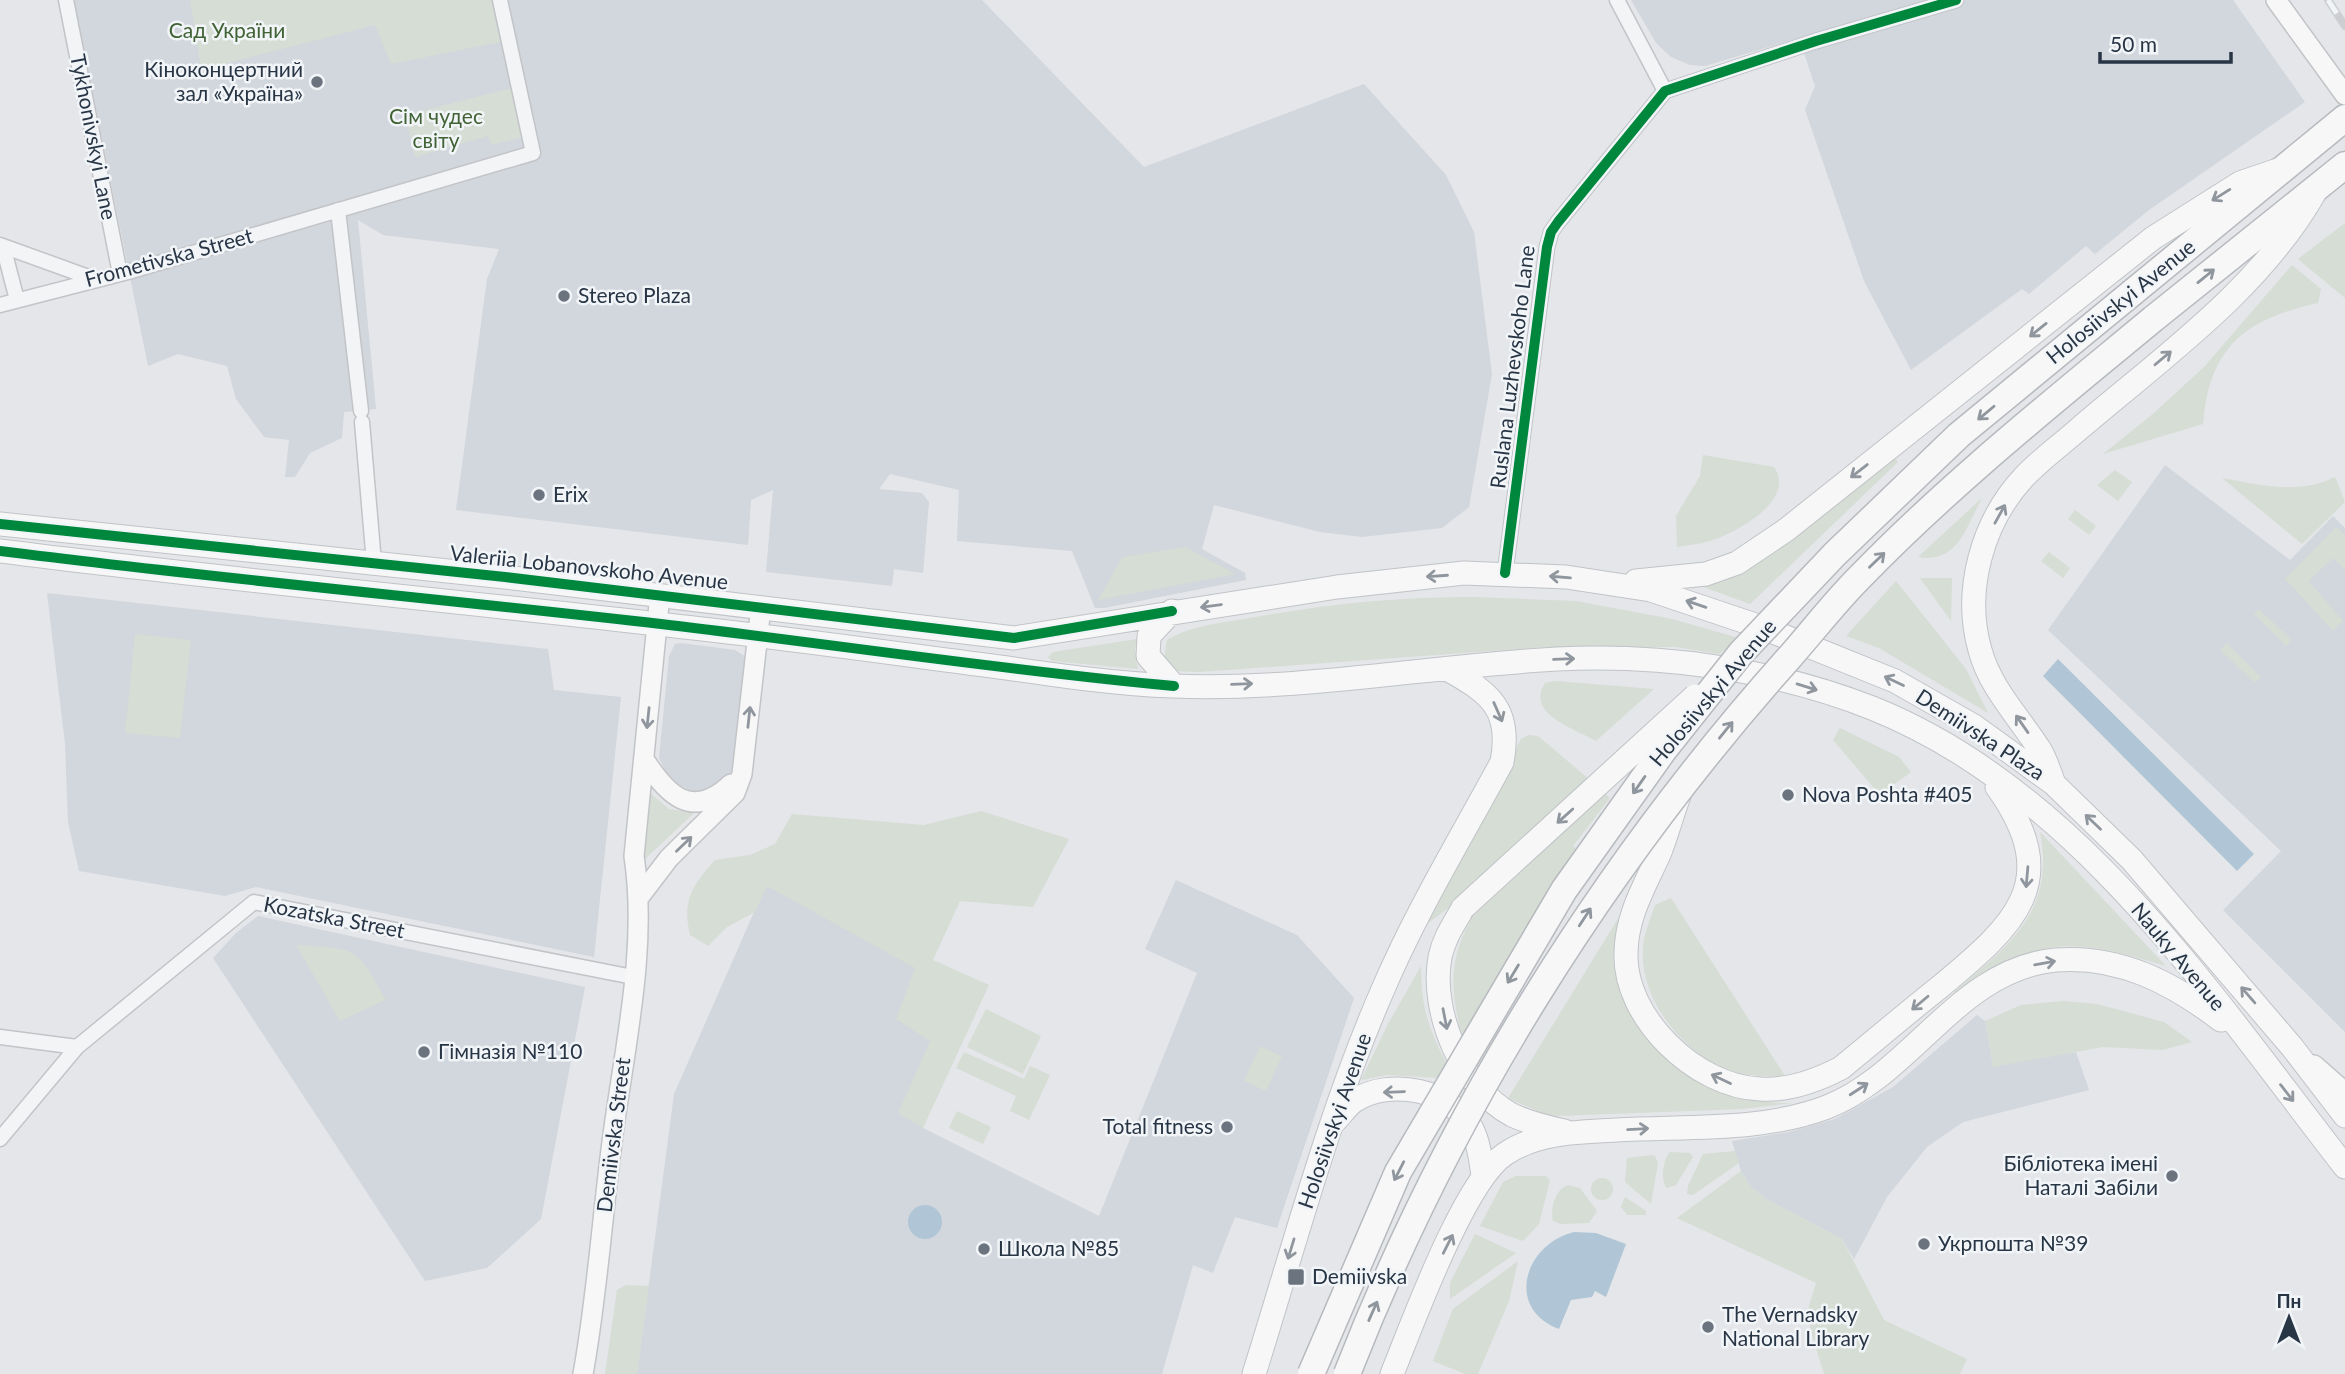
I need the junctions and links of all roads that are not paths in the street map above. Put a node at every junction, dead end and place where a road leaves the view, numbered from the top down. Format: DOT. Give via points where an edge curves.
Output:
graph roads {
  1 [pos="66,0"];
  2 [pos="500,0"];
  3 [pos="1617,0"];
  4 [pos="1956,0"];
  5 [pos="2276,0"];
  6 [pos="1665,91"];
  7 [pos="2345,95"];
  8 [pos="2337,124"];
  9 [pos="2345,165"];
  10 [pos="2283,169"];
  11 [pos="2319,184"];
  12 [pos="338,211"];
  13 [pos="1,245"];
  14 [pos="120,274"];
  15 [pos="93,279"];
  16 [pos="17,300"];
  17 [pos="0,305"];
  18 [pos="0,524"];
  19 [pos="0,551"];
  20 [pos="374,563"];
  21 [pos="1505,573"];
  22 [pos="1616,583"];
  23 [pos="660,594"];
  24 [pos="761,607"];
  25 [pos="1172,611"];
  26 [pos="658,624"];
  27 [pos="758,636"];
  28 [pos="1741,653"];
  29 [pos="1447,669"];
  30 [pos="1174,686"];
  31 [pos="644,759"];
  32 [pos="1986,770"];
  33 [pos="742,774"];
  34 [pos="1683,783"];
  35 [pos="2054,784"];
  36 [pos="640,896"];
  37 [pos="1463,908"];
  38 [pos="1398,955"];
  39 [pos="633,977"];
  40 [pos="0,1037"];
  41 [pos="2246,1039"];
  42 [pos="77,1047"];
  43 [pos="2292,1047"];
  44 [pos="2345,1092"];
  45 [pos="2345,1116"];
  46 [pos="1330,1127"];
  47 [pos="1570,1132"];
  48 [pos="0,1139"];
  49 [pos="2345,1167"];
  50 [pos="1483,1176"];
  51 [pos="583,1374"];
  52 [pos="1254,1374"];
  53 [pos="1311,1374"];
  54 [pos="1347,1374"];
  55 [pos="1392,1374"];
  1 -- 14 [label="street, Tykhonivskyi Lane"];
  2 -- 12 [label="street, Frometivska Street" via="533,153"];
  3 -- 6 [label="street"];
  4 -- 6 [label="street"];
  5 -- 7 [label="street"];
  6 -- 21 [label="street, Ruslana Luzhevskoho Lane" via="1551,232"];
  8 -- 10 [label="highway, Holosiivskyi Avenue"];
  9 -- 11 [label="highway, Holosiivskyi Avenue"];
  10 -- 22 [label="main road, one-way" via="2240,183 2153,238 1786,530 1737,563 1706,574"];
  10 -- 28 [label="highway, Holosiivskyi Avenue, one-way, bridge" via="1959,435 1835,554"];
  34 -- 11 [label="highway, Holosiivskyi Avenue, one-way, bridge" via="1857,579 1931,507"];
  35 -- 11 [label="main road, one-way" via="2042,752 1997,687 1979,648 1974,584 1999,513 2024,478 2255,274 2294,230"];
  12 -- 14 [label="street, Frometivska Street"];
  12 -- 20 [label="street"];
  13 -- 15 [label="street"];
  13 -- 16 [label="street"];
  14 -- 15 [label="street, Frometivska Street"];
  15 -- 16 [label="street, Frometivska Street"];
  16 -- 17 [label="street, Frometivska Street"];
  18 -- 20 [label="main road, Valeriia Lobanovskoho Avenue"];
  19 -- 26 [label="main road"];
  20 -- 23 [label="main road, Valeriia Lobanovskoho Avenue"];
  22 -- 21 [label="main road, Demiivska Plaza, one-way"];
  21 -- 25 [label="main road, Valeriia Lobanovskoho Avenue, one-way" via="1413,577"];
  35 -- 22 [label="main road, Demiivska Plaza, one-way" via="1975,726 1895,681 1690,602"];
  23 -- 24 [label="main road, Valeriia Lobanovskoho Avenue"];
  23 -- 26 [label="street, Demiivska Street"];
  24 -- 25 [label="main road, Valeriia Lobanovskoho Avenue" via="1014,638"];
  24 -- 27 [label="street"];
  25 -- 30 [label="main road" via="1149,636 1148,656"];
  26 -- 27 [label="main road"];
  26 -- 31 [label="street, Demiivska Street, one-way"];
  27 -- 30 [label="main road"];
  33 -- 27 [label="street, one-way"];
  28 -- 37 [label="main road, one-way, bridge"];
  28 -- 53 [label="highway, Holosiivskyi Avenue, one-way, bridge" via="1663,751 1564,890 1485,1020 1398,1172"];
  30 -- 29 [label="main road, one-way" via="1315,681"];
  29 -- 32 [label="main road, Demiivska Plaza, one-way" via="1593,659 1717,667 1799,685 1873,709"];
  29 -- 38 [label="main road, Holosiivskyi Avenue, one-way" via="1492,699 1507,736 1502,762"];
  31 -- 33 [label="street" via="662,787 682,799 703,802 721,794"];
  31 -- 36 [label="street, Demiivska Street" via="634,856"];
  32 -- 34 [label="main road, one-way, bridge" via="2022,831 2028,865 2018,911 2006,929 1841,1068 1813,1083 1759,1090 1728,1083 1693,1065 1659,1034 1627,978 1629,923"];
  32 -- 41 [label="main road, Nauky Avenue" via="2113,880 2162,933"];
  36 -- 33 [label="street, one-way" via="669,858 735,793"];
  54 -- 34 [label="highway, Holosiivskyi Avenue, one-way, bridge" via="1436,1172 1587,913"];
  43 -- 35 [label="main road, Nauky Avenue, one-way" via="2132,860"];
  36 -- 39 [label="street, Demiivska Street"];
  37 -- 38 [label="main road"];
  37 -- 47 [label="main road, one-way" via="1440,958 1445,1025 1454,1052 1488,1097 1511,1114"];
  38 -- 46 [label="main road, Holosiivskyi Avenue"];
  39 -- 42 [label="street, Kozatska Street" via="254,902"];
  39 -- 51 [label="street, Demiivska Street"];
  40 -- 42 [label="street"];
  47 -- 41 [label="main road, one-way" via="1747,1123 1821,1109 1862,1089 1993,982 2028,966 2055,961 2109,964 2153,976 2181,990"];
  41 -- 49 [label="main road, Nauky Avenue, one-way"];
  42 -- 48 [label="street, Kozatska Street"];
  43 -- 44 [label="street, Nauky Avenue"];
  43 -- 45 [label="main road, Nauky Avenue"];
  50 -- 46 [label="main road, one-way" via="1472,1128 1455,1106 1429,1092 1371,1094 1353,1101"];
  46 -- 52 [label="main road, Holosiivskyi Avenue, one-way"];
  47 -- 50 [label="main road" via="1528,1142 1503,1155"];
  55 -- 50 [label="main road, one-way" via="1438,1263"];
}
